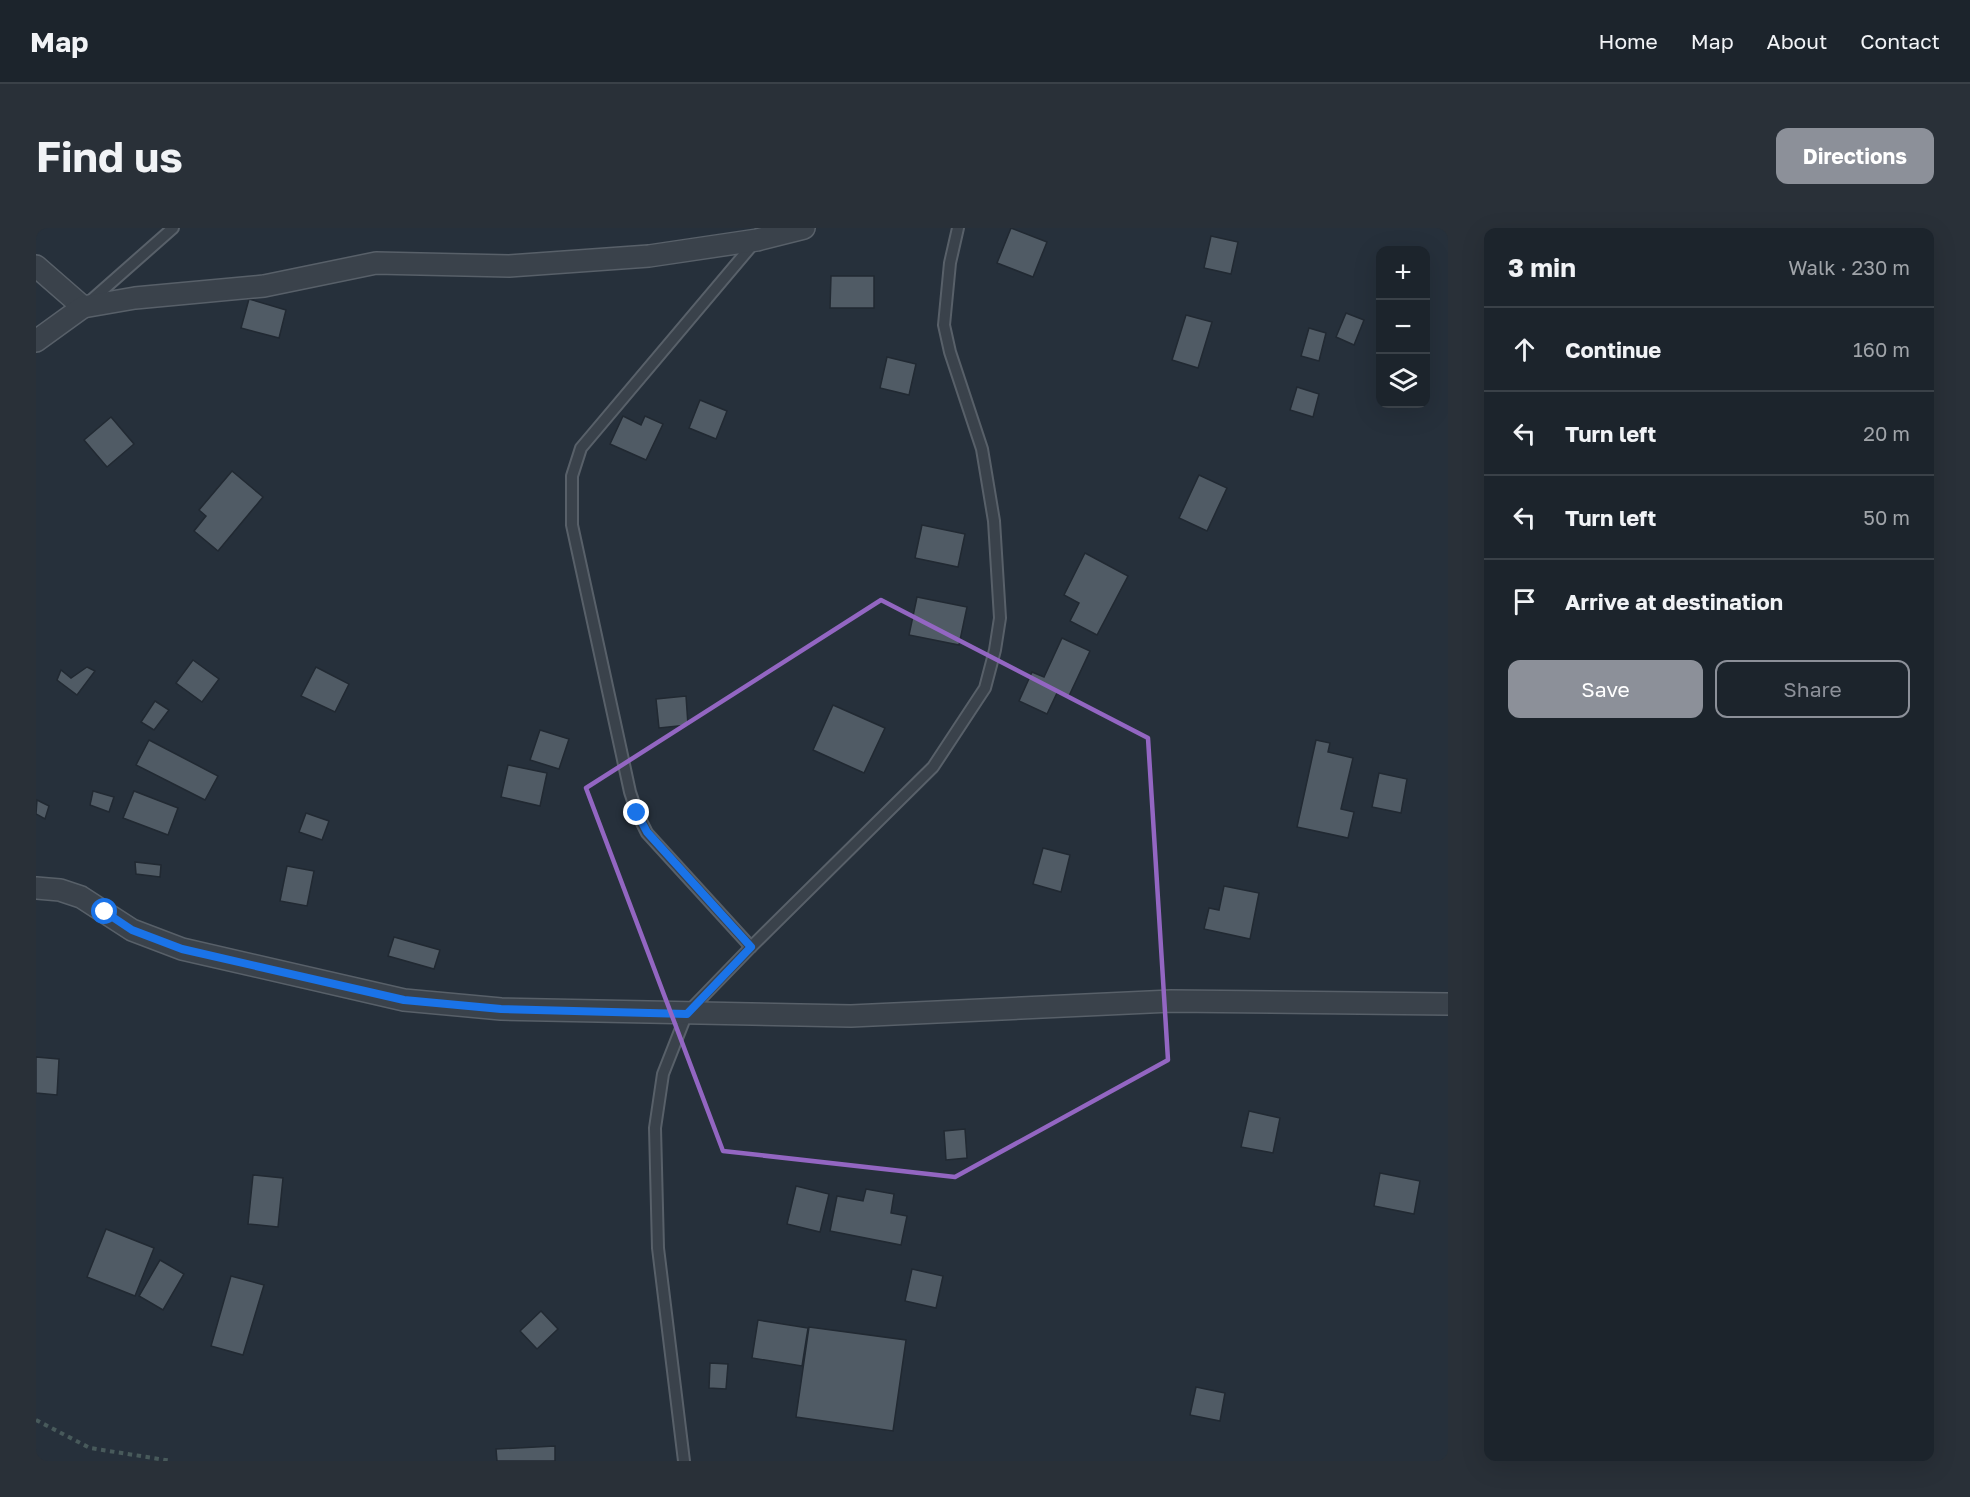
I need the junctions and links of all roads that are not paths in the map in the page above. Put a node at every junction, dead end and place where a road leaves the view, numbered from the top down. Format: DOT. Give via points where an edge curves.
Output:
graph roads {
  1 [pos="173,228"];
  2 [pos="804,228"];
  3 [pos="958,228"];
  4 [pos="757,240"];
  5 [pos="36,266"];
  6 [pos="83,307"];
  7 [pos="36,341"];
  8 [pos="36,888"];
  9 [pos="751,947"];
  10 [pos="1448,1004"];
  11 [pos="687,1014"];
  12 [pos="684,1461"];
  1 -- 6 [label="lane"];
  2 -- 4 [label="street"];
  3 -- 9 [label="lane" via="944,325 982,449 994,521 1000,618 985,688 933,767"];
  4 -- 6 [label="street" via="649,256 509,266 376,262 264,286"];
  4 -- 9 [label="lane" via="581,448 572,476 571,501 572,525 637,813 647,832"];
  5 -- 6 [label="street"];
  6 -- 7 [label="street"];
  8 -- 11 [label="street" via="81,897 132,930 182,949 404,1000 501,1009"];
  9 -- 11 [label="lane"];
  10 -- 11 [label="street" via="1171,1001 851,1016"];
  11 -- 12 [label="lane" via="663,1074 655,1128 657,1248"];
}
